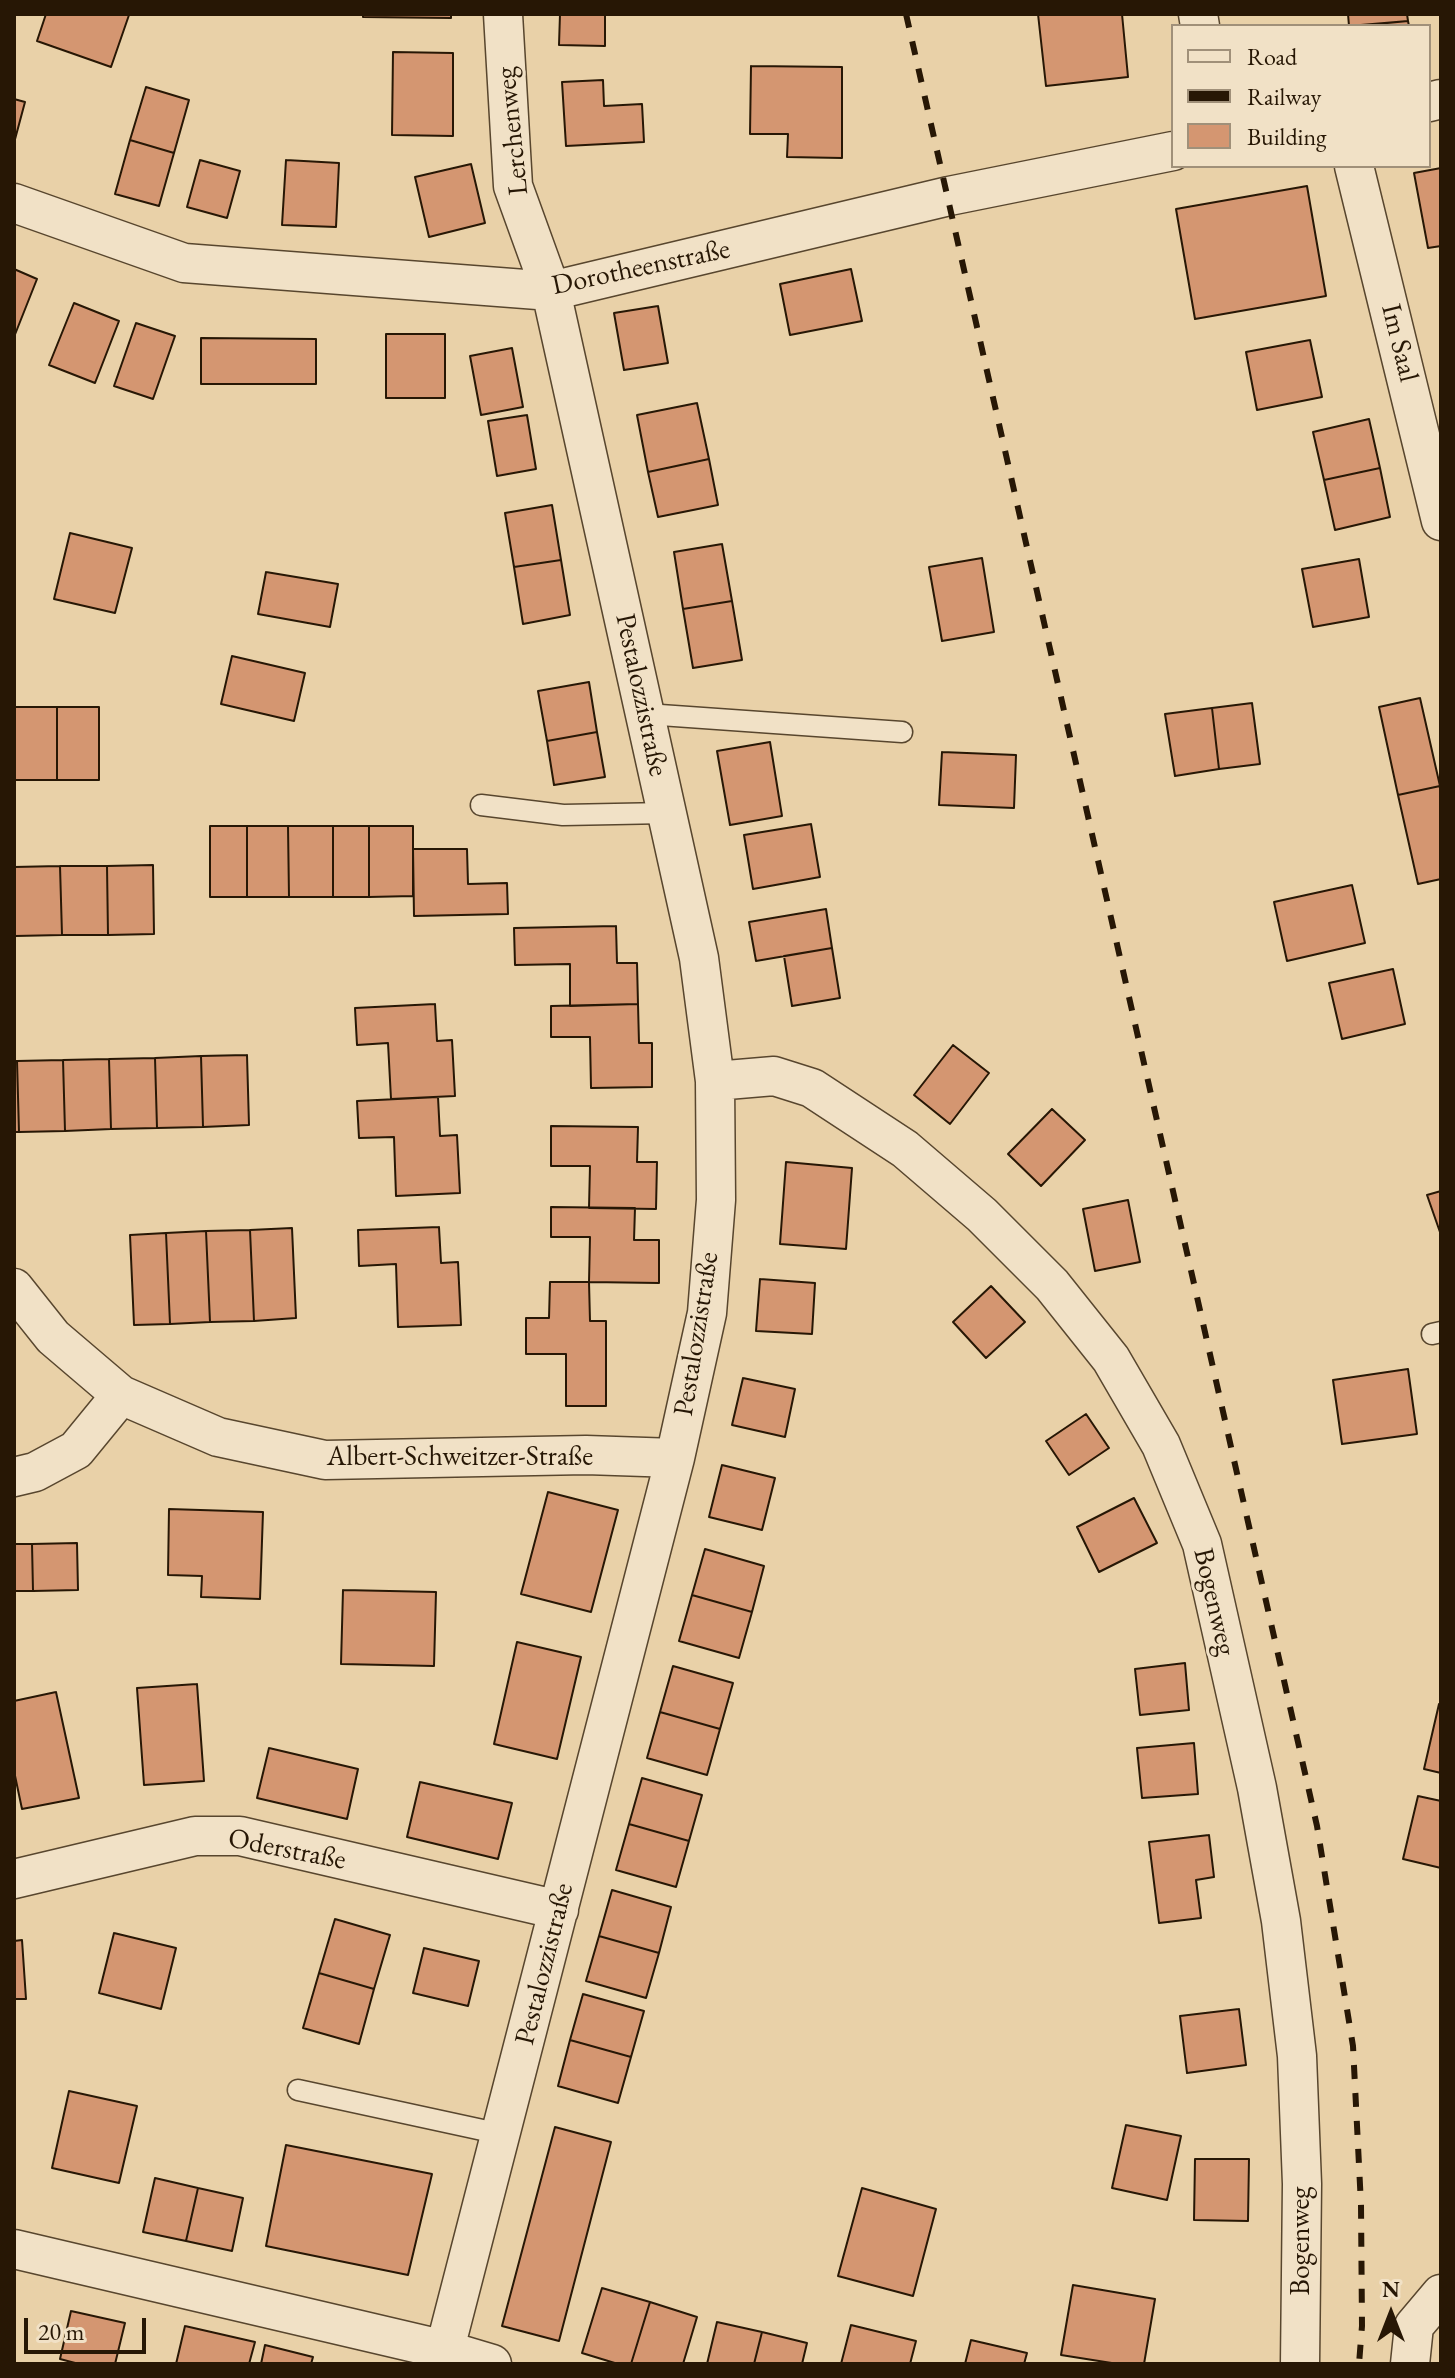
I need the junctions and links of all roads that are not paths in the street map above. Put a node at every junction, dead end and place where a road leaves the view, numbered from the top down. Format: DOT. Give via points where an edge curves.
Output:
graph roads {
  1 [pos="503,14"];
  2 [pos="1171,151"];
  3 [pos="1354,168"];
  4 [pos="14,203"];
  5 [pos="551,291"];
  6 [pos="1441,521"];
  7 [pos="646,714"];
  8 [pos="902,732"];
  9 [pos="481,805"];
  10 [pos="667,813"];
  11 [pos="715,1081"];
  12 [pos="14,1288"];
  13 [pos="121,1395"];
  14 [pos="675,1458"];
  15 [pos="14,1477"];
  16 [pos="14,1879"];
  17 [pos="559,1910"];
  18 [pos="298,2090"];
  19 [pos="501,2134"];
  20 [pos="14,2249"];
  21 [pos="1441,2294"];
  22 [pos="443,2357"];
  23 [pos="492,2364"];
  24 [pos="1300,2364"];
  25 [pos="1410,2364"];
  1 -- 5 [label="street, Lerchenweg" via="513,186"];
  2 -- 5 [label="street, Dorotheenstraße" via="949,196"];
  3 -- 6 [label="street, Im Saal"];
  4 -- 5 [label="street, Dorotheenstraße" via="184,263"];
  5 -- 7 [label="street, Pestalozzistraße"];
  7 -- 8 [label="lane"];
  7 -- 10 [label="street, Pestalozzistraße"];
  9 -- 10 [label="lane" via="563,815"];
  10 -- 11 [label="street, Pestalozzistraße" via="699,958"];
  11 -- 14 [label="street, Pestalozzistraße" via="716,1200 707,1313"];
  11 -- 24 [label="street, Bogenweg" via="774,1076 812,1088 905,1149 1052,1285 1111,1359 1161,1445 1202,1544 1281,1921 1297,2056"];
  12 -- 13 [label="street, Albert-Schweitzer-Straße" via="53,1337"];
  13 -- 14 [label="street, Albert-Schweitzer-Straße" via="218,1437 325,1460"];
  13 -- 15 [label="street" via="76,1450"];
  14 -- 17 [label="street, Pestalozzistraße"];
  16 -- 17 [label="street, Oderstraße" via="195,1836 240,1836"];
  17 -- 19 [label="street, Pestalozzistraße"];
  18 -- 19 [label="lane"];
  19 -- 22 [label="street, Pestalozzistraße"];
  20 -- 22 [label="street"];
  21 -- 25 [label="street" via="1414,2326"];
  22 -- 23 [label="street"];
}
